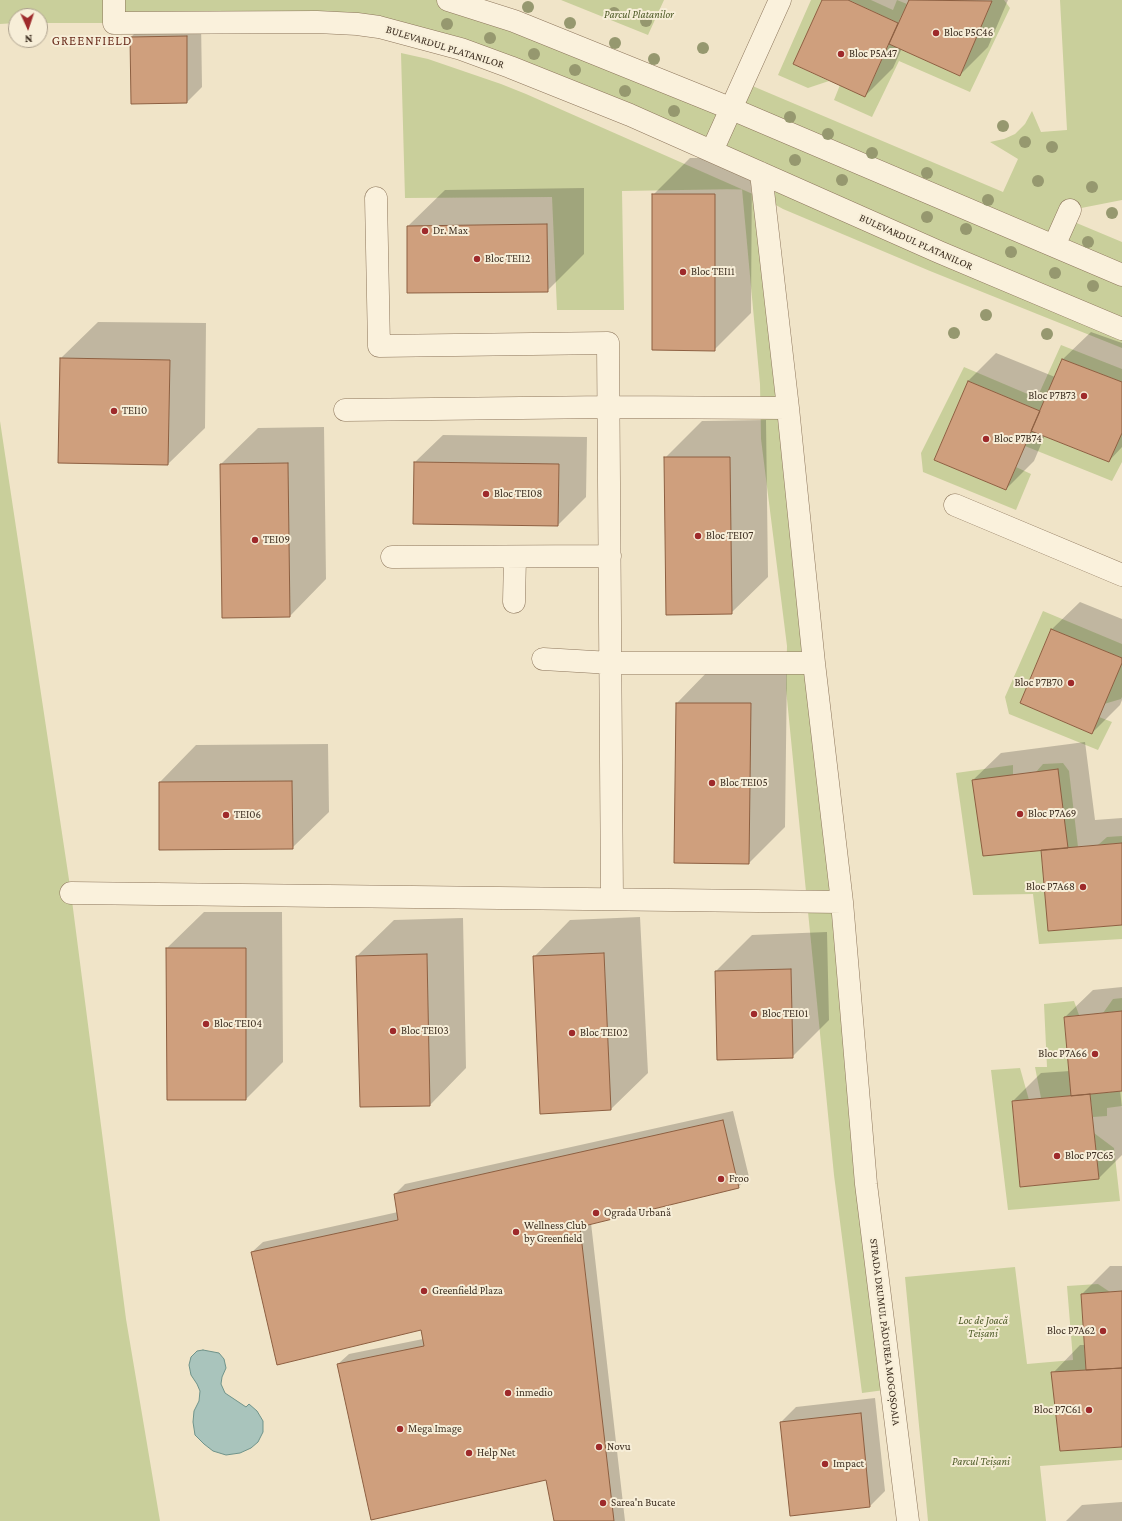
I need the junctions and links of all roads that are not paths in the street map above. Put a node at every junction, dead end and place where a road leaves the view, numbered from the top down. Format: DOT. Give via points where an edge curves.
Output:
graph roads {
  1 [pos="114,0"];
  2 [pos="448,0"];
  3 [pos="780,0"];
  4 [pos="732,109"];
  5 [pos="712,151"];
  6 [pos="761,173"];
  7 [pos="376,198"];
  8 [pos="1070,210"];
  9 [pos="1054,246"];
  10 [pos="1122,276"];
  11 [pos="1122,329"];
  12 [pos="609,407"];
  13 [pos="788,408"];
  14 [pos="345,410"];
  15 [pos="955,504"];
  16 [pos="610,556"];
  17 [pos="392,557"];
  18 [pos="515,557"];
  19 [pos="1122,575"];
  20 [pos="514,602"];
  21 [pos="543,659"];
  22 [pos="611,663"];
  23 [pos="814,663"];
  24 [pos="71,893"];
  25 [pos="612,899"];
  26 [pos="842,902"];
  27 [pos="908,1521"];
  1 -- 5 [label="street, BULEVARDUL PLATANILOR" via="114,23 317,22 379,27 461,49 510,67"];
  2 -- 4 [label="street" via="514,21"];
  3 -- 4 [label="street"];
  4 -- 5 [label="street"];
  4 -- 9 [label="street"];
  5 -- 6 [label="street, BULEVARDUL PLATANILOR"];
  6 -- 11 [label="street, BULEVARDUL PLATANILOR"];
  6 -- 13 [label="street, STRADA DRUMUL PĂDUREA MOGOȘOAIA"];
  7 -- 12 [label="street" via="379,346 608,343"];
  8 -- 9 [label="street"];
  9 -- 10 [label="street"];
  12 -- 13 [label="street"];
  12 -- 14 [label="street"];
  12 -- 16 [label="street"];
  13 -- 23 [label="street, STRADA DRUMUL PĂDUREA MOGOȘOAIA"];
  15 -- 19 [label="street"];
  16 -- 18 [label="street"];
  16 -- 22 [label="street"];
  17 -- 18 [label="street"];
  18 -- 20 [label="street"];
  21 -- 22 [label="street"];
  22 -- 23 [label="street"];
  22 -- 25 [label="street"];
  23 -- 26 [label="street, STRADA DRUMUL PĂDUREA MOGOȘOAIA"];
  24 -- 25 [label="street"];
  25 -- 26 [label="street"];
  26 -- 27 [label="street, STRADA DRUMUL PĂDUREA MOGOȘOAIA" via="866,1184"];
}
